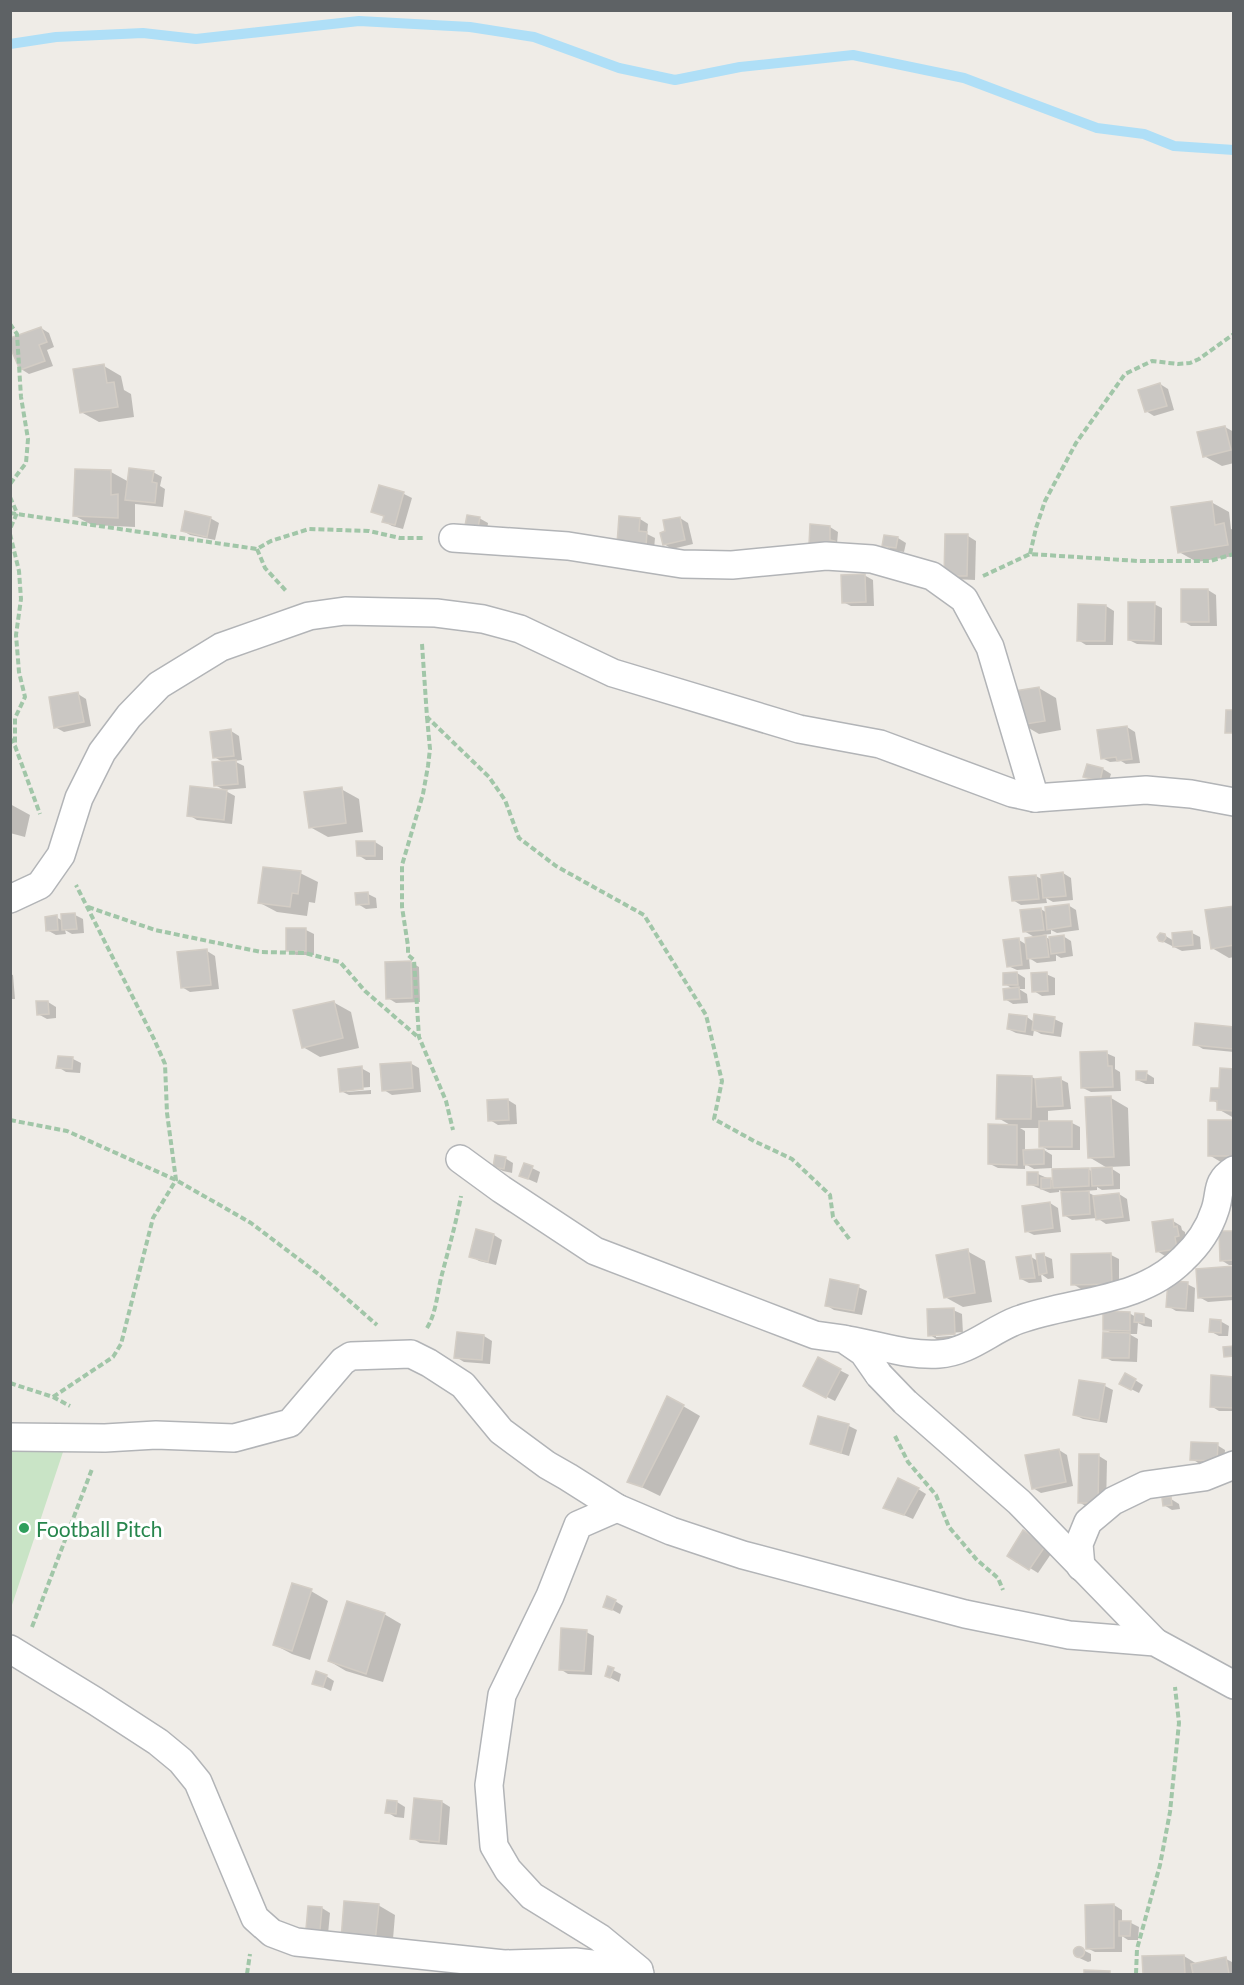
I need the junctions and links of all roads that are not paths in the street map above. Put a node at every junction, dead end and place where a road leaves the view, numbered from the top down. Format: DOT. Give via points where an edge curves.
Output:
graph roads {
  1 [pos="453,538"];
  2 [pos="1035,798"];
  3 [pos="1233,802"];
  4 [pos="10,899"];
  5 [pos="460,1159"];
  6 [pos="1233,1170"];
  7 [pos="844,1339"];
  8 [pos="10,1437"];
  9 [pos="1233,1465"];
  10 [pos="617,1508"];
  11 [pos="1081,1567"];
  12 [pos="1155,1642"];
  13 [pos="16,1653"];
  14 [pos="1233,1685"];
  15 [pos="640,1974"];
  16 [pos="644,1974"];
  1 -- 2 [label="street" via="567,546 682,564 732,565 826,556 872,559 932,576 964,599 990,648"];
  2 -- 3 [label="street" via="1146,790"];
  2 -- 4 [label="street" via="879,744 799,729 613,673 520,629 436,613 345,611 309,616 221,647 159,685 102,752 78,798 61,855 40,885"];
  5 -- 7 [label="street" via="595,1251 815,1335"];
  6 -- 7 [label="street" via="1219,1186 1216,1209 1202,1239 1182,1261 1135,1291 1043,1311 962,1349 940,1354 904,1353"];
  7 -- 11 [label="street, bridge" via="863,1352 905,1402 1019,1502"];
  8 -- 10 [label="street" via="234,1438 290,1423 351,1356 411,1354 463,1385 501,1431"];
  9 -- 11 [label="street" via="1204,1477 1146,1485 1113,1501 1089,1522 1079,1544"];
  10 -- 12 [label="street" via="743,1556 965,1614 1069,1635"];
  10 -- 16 [label="street" via="578,1525 550,1596 502,1695 489,1785 494,1846 508,1870 532,1896 600,1938"];
  11 -- 12 [label="street"];
  12 -- 14 [label="street"];
  13 -- 15 [label="street" via="158,1742 181,1761 198,1782 255,1918 272,1933 296,1942 494,1963 576,1962"];
}
